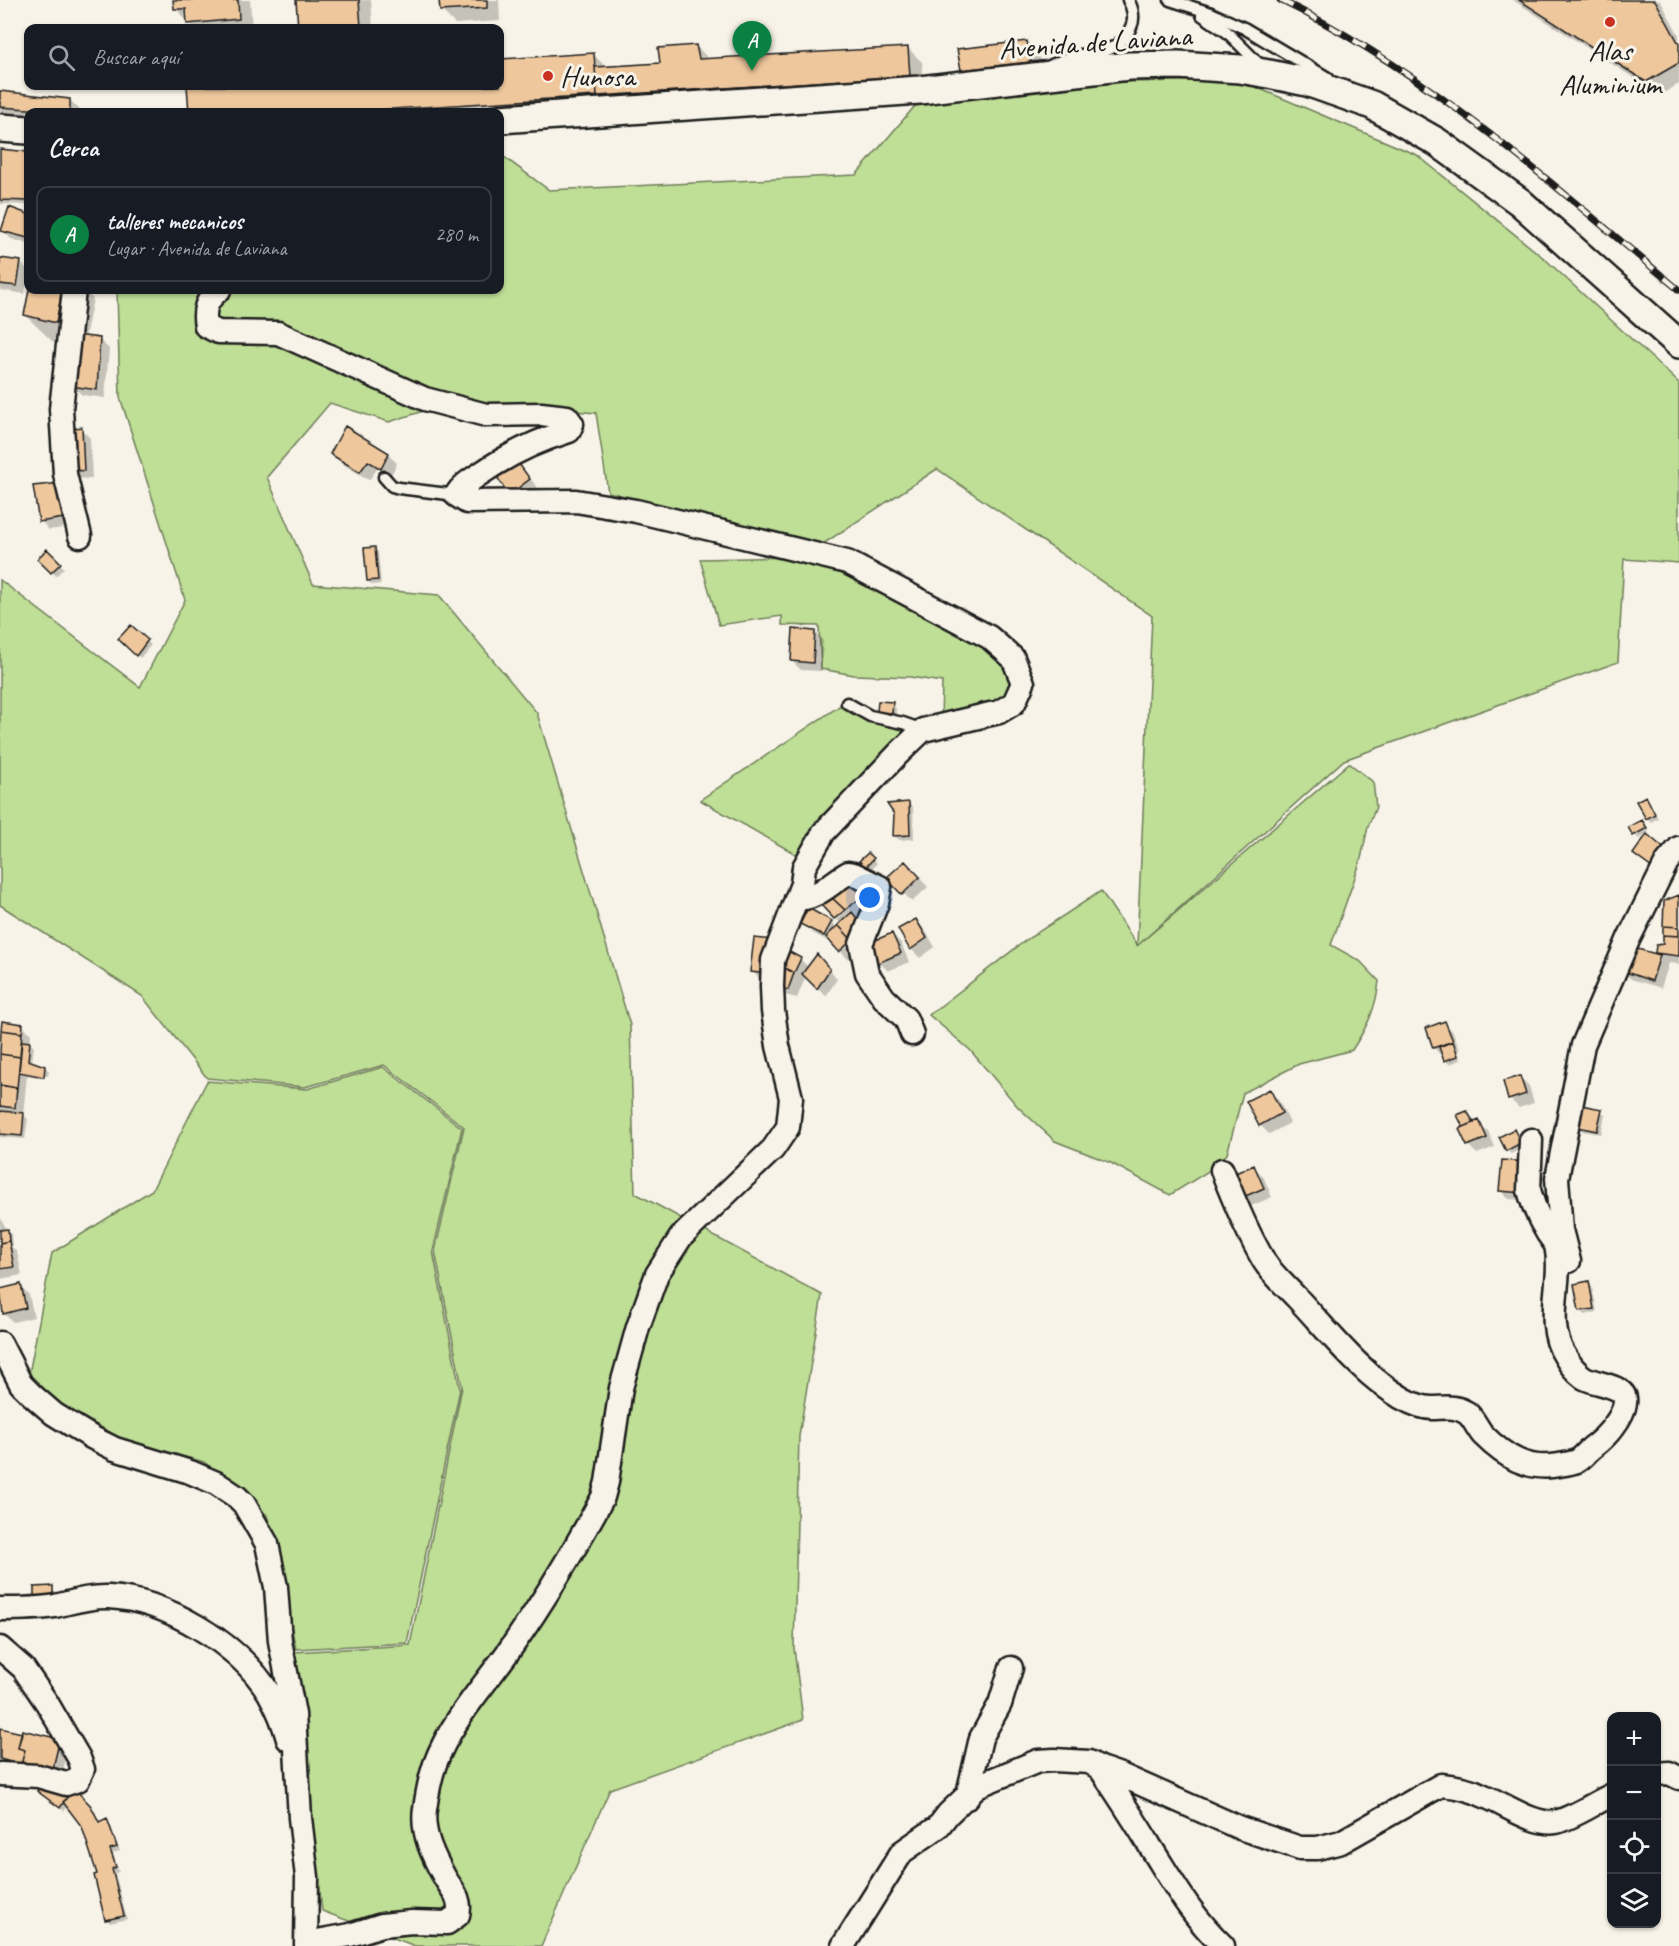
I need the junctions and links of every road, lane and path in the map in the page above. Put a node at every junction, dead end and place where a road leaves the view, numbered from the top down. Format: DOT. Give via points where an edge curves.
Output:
graph roads {
  1 [pos="1128,0"];
  2 [pos="1171,0"];
  3 [pos="1269,74"];
  4 [pos="1032,76"];
  5 [pos="1372,105"];
  6 [pos="504,119"];
  7 [pos="0,128"];
  8 [pos="24,130"];
  9 [pos="75,294"];
  10 [pos="213,294"];
  11 [pos="1679,344"];
  12 [pos="384,477"];
  13 [pos="456,495"];
  14 [pos="80,536"];
  15 [pos="847,704"];
  16 [pos="923,730"];
  17 [pos="1679,848"];
  18 [pos="796,899"];
  19 [pos="912,1034"];
  20 [pos="1531,1140"];
  21 [pos="1222,1170"];
  22 [pos="1560,1246"];
  23 [pos="1574,1275"];
  24 [pos="0,1343"];
  25 [pos="0,1609"];
  26 [pos="0,1648"];
  27 [pos="1011,1668"];
  28 [pos="1100,1768"];
  29 [pos="297,1772"];
  30 [pos="0,1774"];
  31 [pos="1661,1774"];
  32 [pos="1679,1778"];
  33 [pos="1607,1797"];
  34 [pos="967,1798"];
  35 [pos="306,1944"];
  36 [pos="843,1946"];
  37 [pos="1223,1946"];
  1 -- 4 [label="lane" via="1133,23 1116,47 1064,59"];
  2 -- 3 [label="lane" via="1227,32"];
  2 -- 5 [label="lane" via="1244,28"];
  3 -- 4 [label="street, Avenida de Laviana" via="1178,65"];
  3 -- 5 [label="street, Avenida de Laviana" via="1307,82"];
  4 -- 6 [label="street, Avenida de Laviana" via="920,90"];
  5 -- 11 [label="street, Avenida de Laviana" via="1437,142 1520,202"];
  7 -- 8 [label="street"];
  9 -- 14 [label="street" via="61,409 65,474"];
  10 -- 13 [label="street" via="204,314 206,326 218,332 278,333 424,399 486,415 567,417 572,424 569,431 506,456 461,487"];
  12 -- 13 [label="lane" via="399,488"];
  13 -- 16 [label="street" via="466,502 576,501 847,562 989,636 1013,658 1023,683 1014,703 999,712"];
  15 -- 16 [label="lane" via="870,716"];
  16 -- 18 [label="street" via="824,831 804,867"];
  17 -- 22 [label="street" via="1667,862 1629,938 1586,1035 1557,1178"];
  18 -- 19 [label="street" via="815,896 848,873 880,887 861,951 874,985 906,1019"];
  18 -- 35 [label="street" via="774,960 772,977 778,1046 791,1098 788,1127 773,1149 681,1237 661,1266 638,1326 621,1388 603,1497 515,1642 450,1732 435,1764 424,1829 439,1866 459,1899 458,1915 447,1923 382,1925"];
  20 -- 22 [label="street" via="1529,1190 1545,1227"];
  21 -- 22 [label="street" via="1265,1263 1360,1365 1412,1403 1432,1408 1448,1406 1468,1414 1501,1449 1516,1461 1532,1466 1576,1461 1614,1425 1626,1402 1622,1391 1582,1376 1558,1343 1554,1307"];
  22 -- 23 [label="street"];
  24 -- 29 [label="street" via="21,1384 54,1414 115,1449 216,1483 244,1504 267,1544 273,1569 280,1641 294,1714"];
  25 -- 29 [label="street" via="42,1608 108,1597 138,1602 178,1617 228,1647 260,1680 281,1719"];
  26 -- 30 [label="street" via="23,1668 80,1758 83,1769 78,1780 66,1784 38,1776"];
  27 -- 34 [label="street" via="1000,1704 981,1738"];
  28 -- 33 [label="street" via="1240,1828 1300,1848 1341,1842 1441,1785 1481,1794 1545,1822 1557,1821"];
  28 -- 34 [label="street" via="1089,1762 1038,1761 977,1786"];
  28 -- 37 [label="street" via="1180,1896"];
  29 -- 35 [label="street" via="307,1877"];
  31 -- 32 [label="street"];
  34 -- 36 [label="street" via="938,1827 903,1852"];
}
